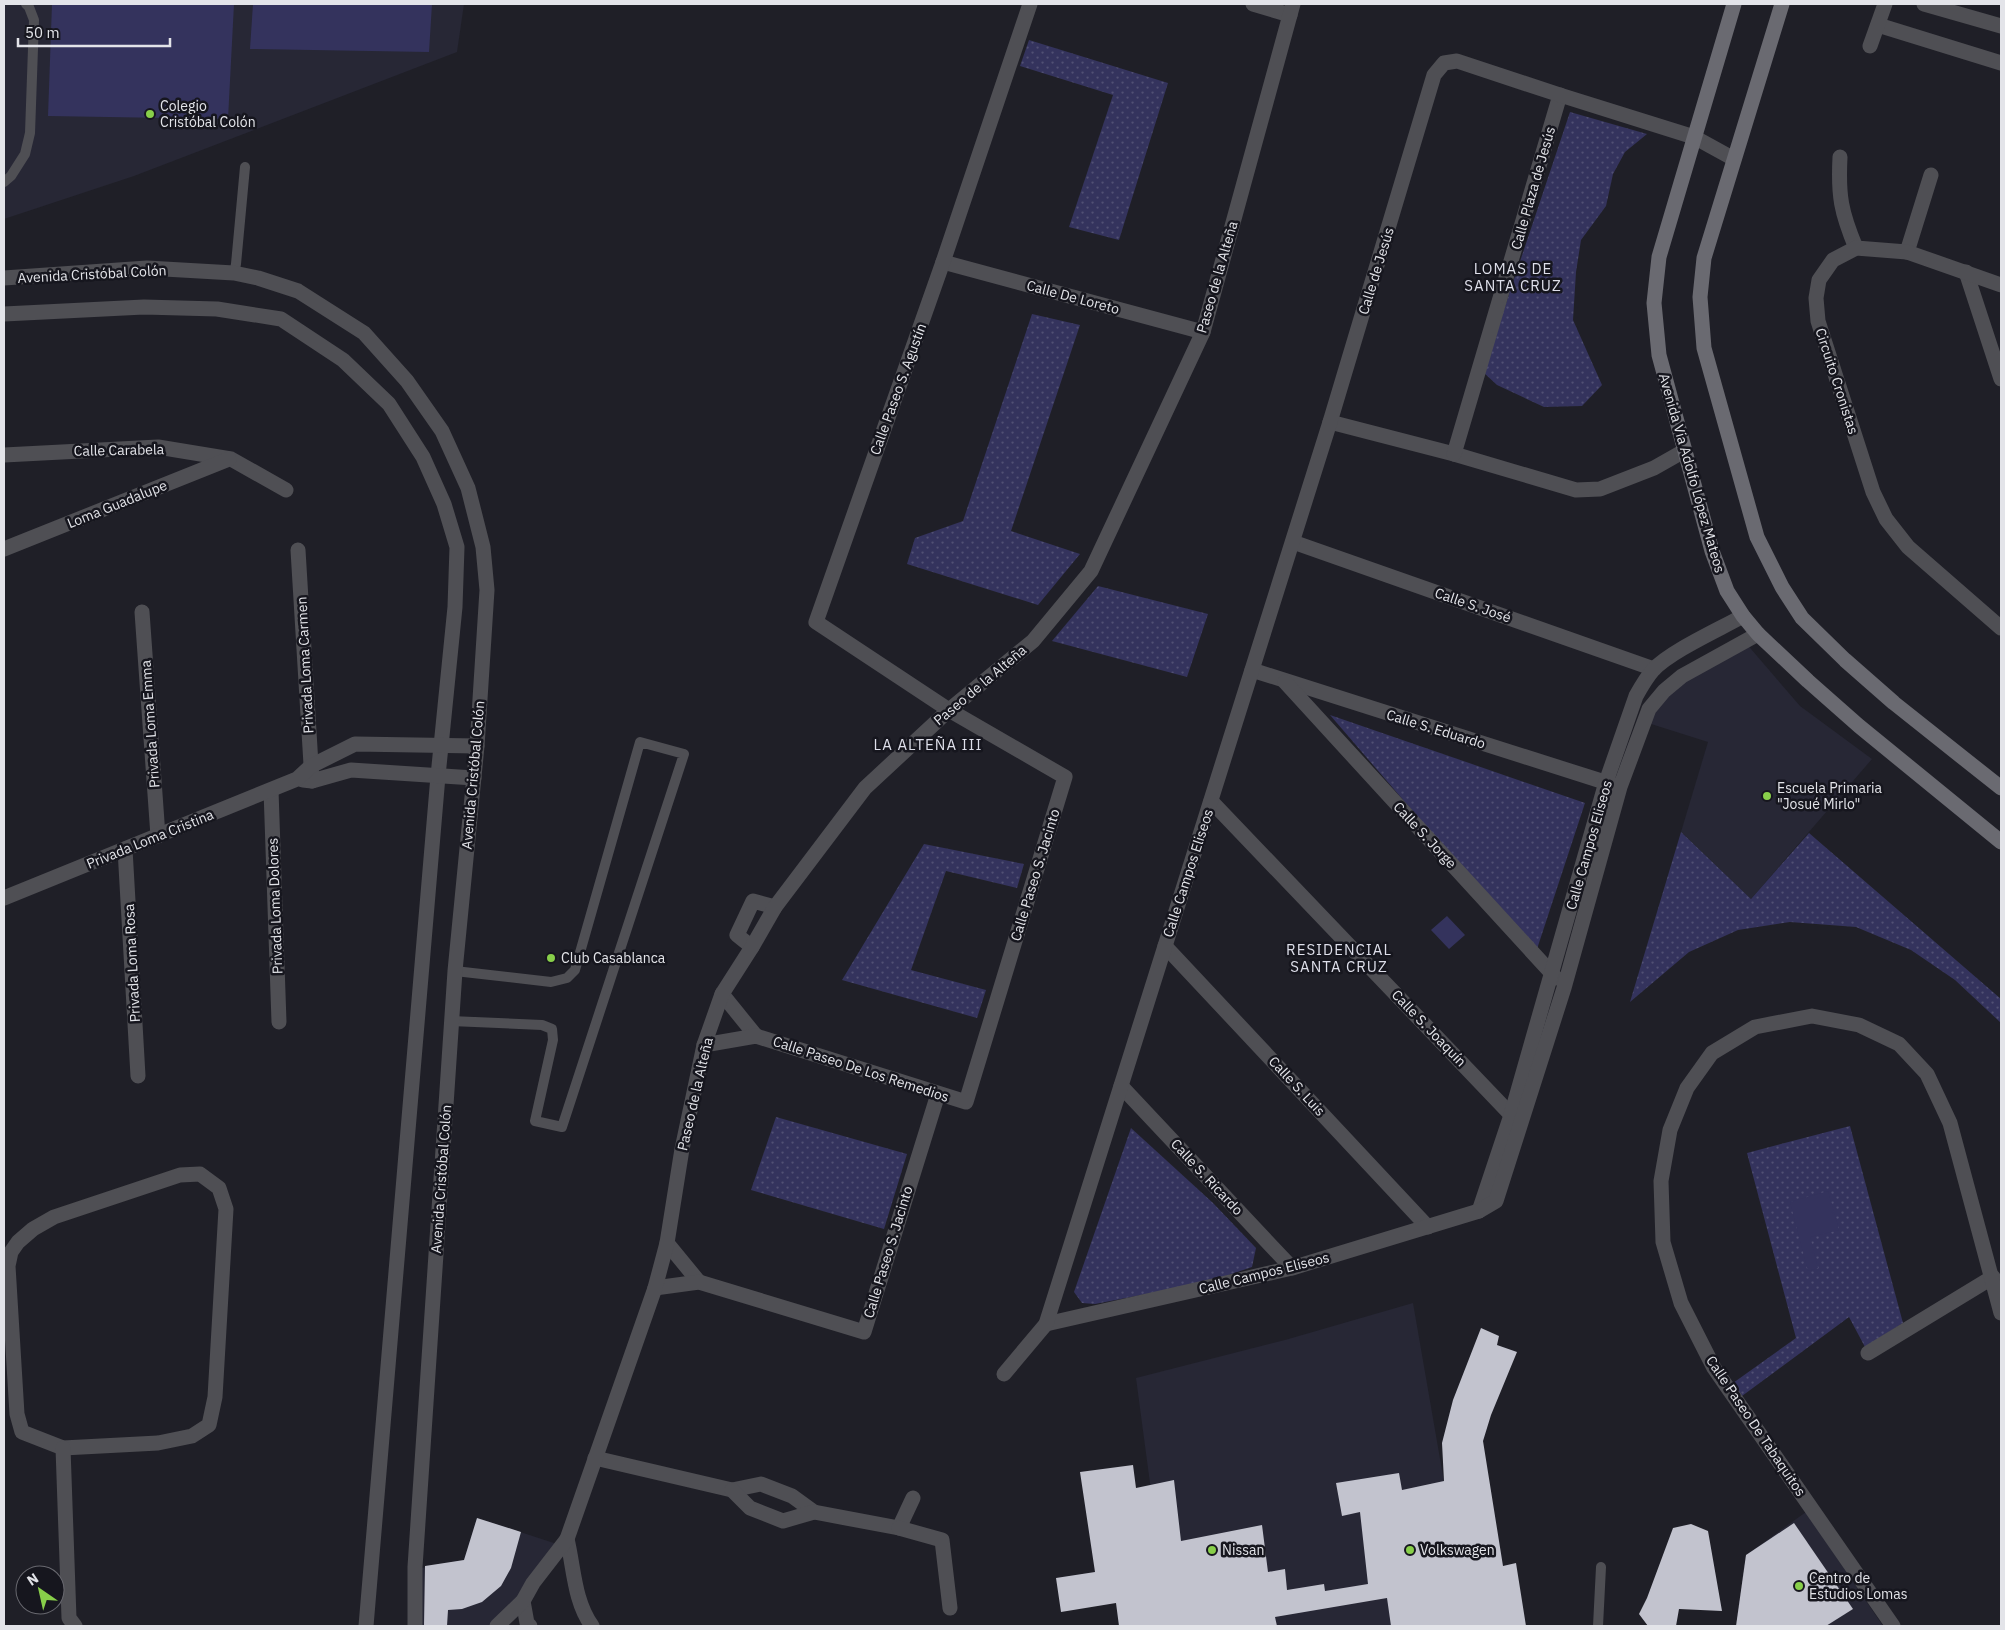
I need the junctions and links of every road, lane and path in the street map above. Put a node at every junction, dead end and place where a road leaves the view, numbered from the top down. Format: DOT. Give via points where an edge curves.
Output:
graph roads {
  1 [pos="26,4"];
  2 [pos="1030,4"];
  3 [pos="1253,4"];
  4 [pos="1734,4"];
  5 [pos="1782,4"];
  6 [pos="1885,4"];
  7 [pos="1924,4"];
  8 [pos="1291,9"];
  9 [pos="1878,25"];
  10 [pos="2001,26"];
  11 [pos="1870,46"];
  12 [pos="2001,63"];
  13 [pos="1560,95"];
  14 [pos="1694,137"];
  15 [pos="1840,157"];
  16 [pos="1734,159"];
  17 [pos="245,167"];
  18 [pos="1931,175"];
  19 [pos="4,182"];
  20 [pos="1856,248"];
  21 [pos="1907,252"];
  22 [pos="943,262"];
  23 [pos="234,272"];
  24 [pos="1966,272"];
  25 [pos="4,278"];
  26 [pos="2001,285"];
  27 [pos="4,314"];
  28 [pos="1203,332"];
  29 [pos="2001,380"];
  30 [pos="1330,422"];
  31 [pos="1684,451"];
  32 [pos="1454,454"];
  33 [pos="4,455"];
  34 [pos="231,459"];
  35 [pos="286,490"];
  36 [pos="1293,542"];
  37 [pos="4,549"];
  38 [pos="298,550"];
  39 [pos="142,612"];
  40 [pos="1743,616"];
  41 [pos="2001,628"];
  42 [pos="1758,634"];
  43 [pos="1654,669"];
  44 [pos="1252,670"];
  45 [pos="1285,682"];
  46 [pos="949,710"];
  47 [pos="442,745"];
  48 [pos="477,746"];
  49 [pos="312,773"];
  50 [pos="438,776"];
  51 [pos="474,778"];
  52 [pos="1613,785"];
  53 [pos="2001,788"];
  54 [pos="271,790"];
  55 [pos="1211,801"];
  56 [pos="158,836"];
  57 [pos="2001,842"];
  58 [pos="125,849"];
  59 [pos="4,898"];
  60 [pos="775,907"];
  61 [pos="1165,946"];
  62 [pos="752,948"];
  63 [pos="454,972"];
  64 [pos="1552,973"];
  65 [pos="1564,988"];
  66 [pos="722,994"];
  67 [pos="451,1021"];
  68 [pos="279,1022"];
  69 [pos="756,1036"];
  70 [pos="704,1044"];
  71 [pos="138,1076"];
  72 [pos="1121,1086"];
  73 [pos="938,1094"];
  74 [pos="966,1102"];
  75 [pos="1516,1120"];
  76 [pos="1428,1227"];
  77 [pos="667,1243"];
  78 [pos="1292,1268"];
  79 [pos="1993,1277"];
  80 [pos="699,1282"];
  81 [pos="655,1288"];
  82 [pos="2001,1313"];
  83 [pos="1046,1324"];
  84 [pos="1868,1353"];
  85 [pos="1004,1374"];
  86 [pos="63,1448"];
  87 [pos="595,1458"];
  88 [pos="732,1490"];
  89 [pos="913,1498"];
  90 [pos="814,1512"];
  91 [pos="899,1528"];
  92 [pos="567,1539"];
  93 [pos="1601,1567"];
  94 [pos="523,1601"];
  95 [pos="950,1608"];
  96 [pos="584,1622"];
  97 [pos="69,1624"];
  98 [pos="366,1626"];
  99 [pos="415,1626"];
  100 [pos="497,1626"];
  101 [pos="530,1626"];
  102 [pos="1598,1626"];
  103 [pos="1893,1626"];
  1 -- 19 [label="lane" via="34,20 30,133 25,154"];
  2 -- 22 [label="street, Calle Paseo S. Agustín"];
  3 -- 8 [label="street"];
  4 -- 14 [label="main road, Avenida Via Adolfo López Mateos"];
  5 -- 16 [label="main road"];
  6 -- 9 [label="street"];
  7 -- 10 [label="street"];
  8 -- 28 [label="street, Paseo de la Alteña"];
  9 -- 11 [label="street"];
  9 -- 12 [label="street"];
  13 -- 14 [label="street, Calle de Jesús"];
  13 -- 30 [label="street, Calle de Jesús" via="1457,60 1444,63 1434,75"];
  13 -- 32 [label="street, Calle Plaza de Jesús"];
  14 -- 16 [label="street, Calle de Jesús"];
  14 -- 31 [label="main road, Avenida Via Adolfo López Mateos" via="1659,257 1654,303 1659,355"];
  15 -- 20 [label="street" via="1840,196 1844,219"];
  16 -- 53 [label="main road" via="1704,258 1700,297 1704,348 1757,537 1802,618 1894,703"];
  17 -- 23 [label="lane"];
  18 -- 21 [label="street"];
  20 -- 21 [label="street"];
  20 -- 41 [label="street, Circuito Cronistas" via="1833,260 1819,280 1817,306 1818,320 1873,492 1886,519 1908,547"];
  21 -- 24 [label="street"];
  22 -- 28 [label="street, Calle De Loreto"];
  22 -- 46 [label="street, Calle Paseo S. Agustín" via="816,622"];
  23 -- 25 [label="street, Avenida Cristóbal Colón" via="147,268"];
  23 -- 48 [label="street, Avenida Cristóbal Colón" via="298,291 364,333 406,381 442,431 468,488 483,547 487,590"];
  24 -- 26 [label="street"];
  24 -- 29 [label="street"];
  27 -- 47 [label="street" via="153,308 217,309 281,320 343,360 389,404 423,457 444,504 457,547 455,607"];
  28 -- 46 [label="street, Paseo de la Alteña" via="1091,571 1033,641"];
  30 -- 32 [label="street"];
  30 -- 36 [label="street, Calle Campos Eliseos"];
  31 -- 32 [label="street" via="1654,468 1600,489 1576,490"];
  31 -- 40 [label="main road, Avenida Via Adolfo López Mateos" via="1712,551 1727,591"];
  33 -- 34 [label="street, Calle Carabela" via="158,447"];
  34 -- 35 [label="street, Calle Carabela"];
  34 -- 37 [label="street, Loma Guadalupe"];
  36 -- 43 [label="street, Calle S. José"];
  36 -- 44 [label="street, Calle Campos Eliseos"];
  38 -- 49 [label="street, Privada Loma Carmen"];
  39 -- 56 [label="street, Privada Loma Emma"];
  40 -- 42 [label="main road, Avenida Via Adolfo López Mateos"];
  40 -- 43 [label="street, Calle Campos Eliseos" via="1669,657"];
  42 -- 52 [label="street, Calle Campos Eliseos" via="1682,676 1664,691 1649,709"];
  42 -- 57 [label="main road, Avenida Via Adolfo López Mateos" via="1838,708"];
  43 -- 52 [label="street, Calle Campos Eliseos" via="1636,696"];
  44 -- 45 [label="street, Calle S. Eduardo"];
  44 -- 55 [label="street, Calle Campos Eliseos"];
  45 -- 52 [label="street, Calle S. Eduardo"];
  45 -- 64 [label="street, Calle S. Jorge"];
  46 -- 60 [label="street, Paseo de la Alteña" via="864,788"];
  46 -- 74 [label="street, Calle Paseo S. Jacinto" via="1065,777"];
  47 -- 48 [label="street, Privada Loma Cristina"];
  47 -- 49 [label="street, Privada Loma Cristina" via="356,744"];
  47 -- 50 [label="street"];
  48 -- 51 [label="street, Avenida Cristóbal Colón"];
  49 -- 50 [label="street, Privada Loma Cristina" via="351,770"];
  49 -- 54 [label="street, Privada Loma Cristina"];
  50 -- 51 [label="street, Privada Loma Cristina"];
  50 -- 98 [label="street"];
  51 -- 63 [label="street, Avenida Cristóbal Colón"];
  52 -- 64 [label="street, Calle Campos Eliseos"];
  52 -- 65 [label="street, Calle Campos Eliseos"];
  54 -- 56 [label="street, Privada Loma Cristina"];
  54 -- 68 [label="street, Privada Loma Dolores"];
  55 -- 61 [label="street, Calle Campos Eliseos"];
  55 -- 75 [label="street, Calle S. Joaquín"];
  56 -- 58 [label="street, Privada Loma Cristina"];
  58 -- 59 [label="street, Privada Loma Cristina"];
  58 -- 71 [label="street, Privada Loma Rosa"];
  60 -- 62 [label="street, Paseo de la Alteña"];
  60 -- 62 [label="street" via="753,901 737,935"];
  61 -- 72 [label="street, Calle Campos Eliseos"];
  61 -- 76 [label="street, Calle S. Luis"];
  62 -- 66 [label="street, Paseo de la Alteña"];
  63 -- 67 [label="street, Avenida Cristóbal Colón"];
  63 -- 67 [label="lane" via="551,982 567,978 575,970 640,742 684,754 562,1127 535,1121 553,1040 552,1029 542,1025"];
  64 -- 65 [label="street, Calle S. Jorge"];
  64 -- 75 [label="street, Calle Campos Eliseos"];
  65 -- 75 [label="street, Calle Campos Eliseos"];
  66 -- 69 [label="street, Calle Paseo De Los Remedios"];
  66 -- 70 [label="street, Paseo de la Alteña"];
  67 -- 99 [label="street, Avenida Cristóbal Colón" via="415,1567"];
  69 -- 70 [label="street, Calle Paseo De Los Remedios"];
  69 -- 73 [label="street, Calle Paseo De Los Remedios"];
  70 -- 77 [label="street, Paseo de la Alteña"];
  72 -- 78 [label="street, Calle S. Ricardo"];
  72 -- 83 [label="street, Calle Campos Eliseos"];
  73 -- 74 [label="street, Calle Paseo De Los Remedios"];
  73 -- 80 [label="street, Calle Paseo S. Jacinto" via="864,1332"];
  75 -- 76 [label="street, Calle Campos Eliseos" via="1479,1211"];
  76 -- 78 [label="street, Calle Campos Eliseos"];
  77 -- 80 [label="street"];
  77 -- 81 [label="street, Paseo de la Alteña"];
  78 -- 83 [label="street, Calle Campos Eliseos"];
  79 -- 82 [label="street, Calle Paseo De Tabaquitos"];
  79 -- 84 [label="street"];
  79 -- 103 [label="street, Calle Paseo De Tabaquitos" via="1950,1123 1926,1074 1899,1044 1859,1025 1812,1016 1755,1027 1712,1053 1687,1088 1670,1130 1661,1181 1663,1242 1680,1302 1714,1368"];
  80 -- 81 [label="street, Calle Paseo S. Jacinto"];
  81 -- 87 [label="street, Paseo de la Alteña"];
  83 -- 85 [label="street, Calle Campos Eliseos"];
  86 -- 86 [label="street" via="158,1443 192,1436 209,1425 215,1398 226,1209 220,1188 200,1174 180,1175 54,1217 33,1229 11,1252 8,1266 17,1414 22,1432"];
  86 -- 97 [label="street"];
  87 -- 88 [label="street"];
  87 -- 92 [label="street, Paseo de la Alteña"];
  88 -- 90 [label="street" via="761,1484 792,1496"];
  88 -- 90 [label="street" via="750,1508 783,1521"];
  89 -- 91 [label="street"];
  90 -- 91 [label="street"];
  91 -- 95 [label="street" via="942,1540"];
  92 -- 94 [label="street, Paseo de la Alteña"];
  92 -- 96 [label="street"];
  93 -- 102 [label="lane"];
  94 -- 100 [label="street, Paseo de la Alteña"];
  94 -- 101 [label="street"];
}
